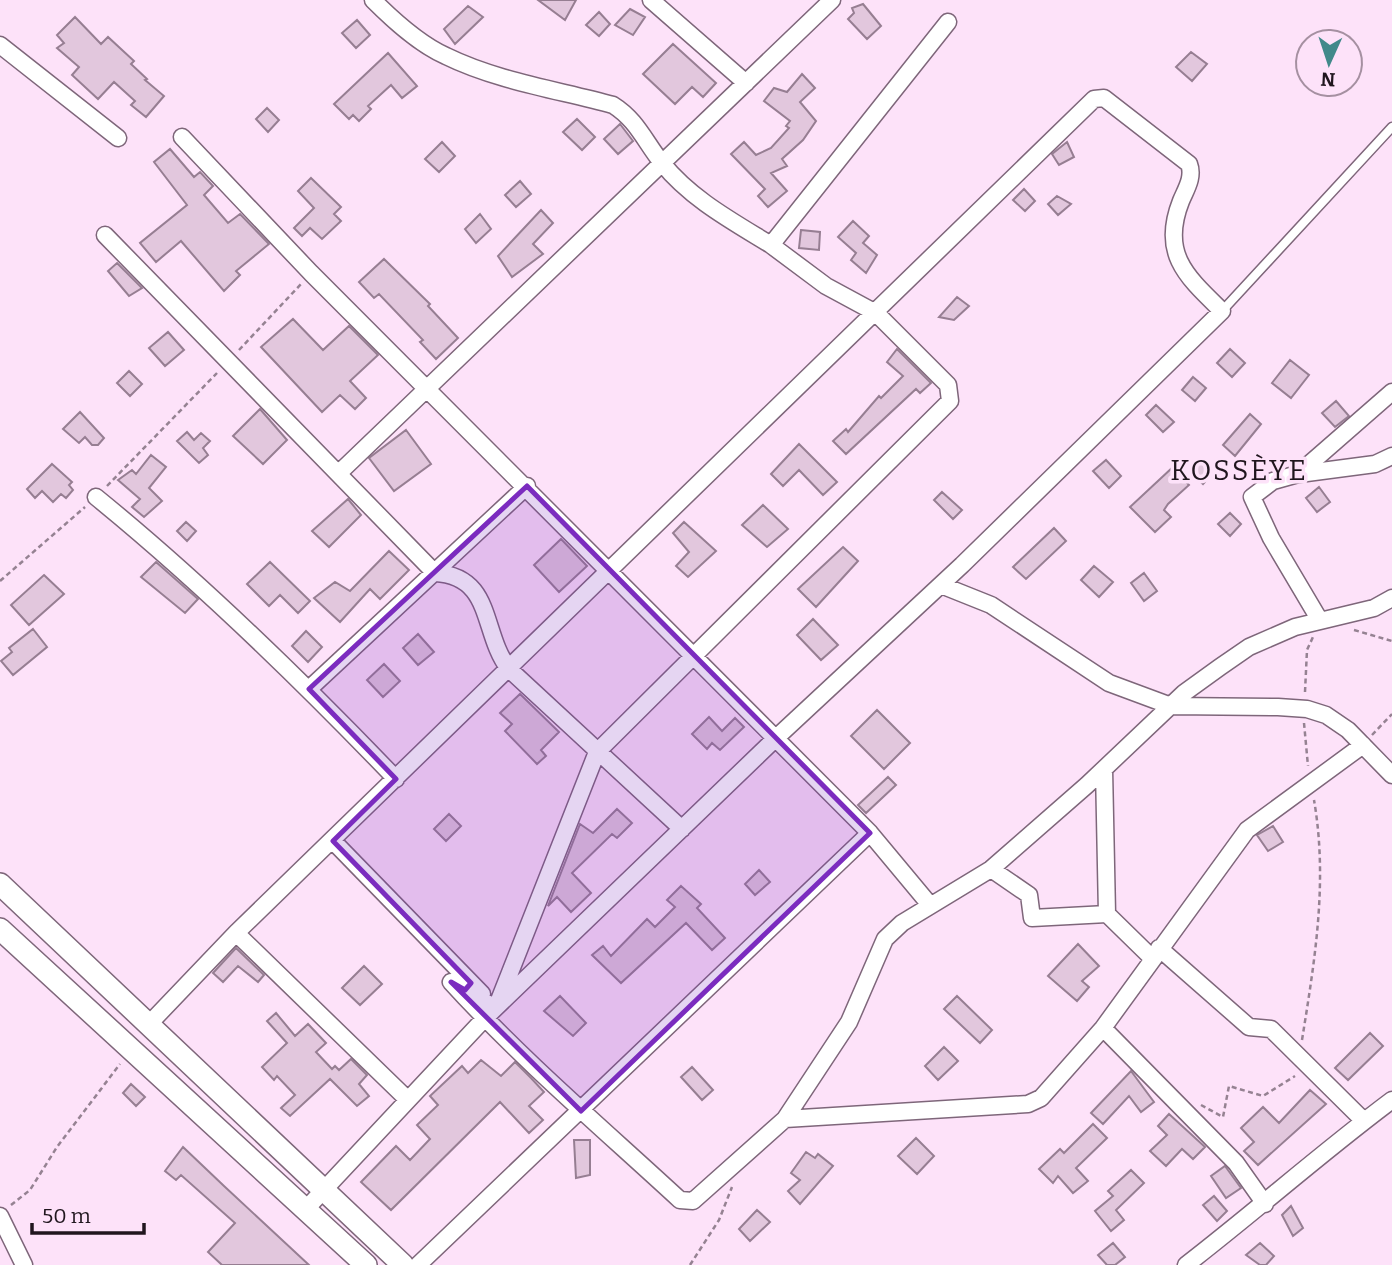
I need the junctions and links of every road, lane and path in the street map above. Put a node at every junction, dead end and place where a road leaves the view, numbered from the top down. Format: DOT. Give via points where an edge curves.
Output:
graph roads {
  1 [pos="373,0"];
  2 [pos="651,0"];
  3 [pos="832,0"];
  4 [pos="948,22"];
  5 [pos="0,45"];
  6 [pos="746,83"];
  7 [pos="1392,127"];
  8 [pos="182,137"];
  9 [pos="118,138"];
  10 [pos="662,163"];
  11 [pos="105,235"];
  12 [pos="771,245"];
  13 [pos="311,273"];
  14 [pos="1222,311"];
  15 [pos="876,313"];
  16 [pos="229,361"];
  17 [pos="427,388"];
  18 [pos="1392,392"];
  19 [pos="1392,456"];
  20 [pos="340,472"];
  21 [pos="1298,474"];
  22 [pos="527,486"];
  23 [pos="96,497"];
  24 [pos="611,571"];
  25 [pos="435,573"];
  26 [pos="0,580"];
  27 [pos="941,585"];
  28 [pos="1392,598"];
  29 [pos="1320,619"];
  30 [pos="1392,641"];
  31 [pos="695,656"];
  32 [pos="509,670"];
  33 [pos="309,689"];
  34 [pos="1171,706"];
  35 [pos="1304,709"];
  36 [pos="1392,714"];
  37 [pos="776,738"];
  38 [pos="1363,746"];
  39 [pos="597,752"];
  40 [pos="1104,769"];
  41 [pos="1392,775"];
  42 [pos="396,779"];
  43 [pos="1311,783"];
  44 [pos="682,829"];
  45 [pos="870,833"];
  46 [pos="333,841"];
  47 [pos="990,870"];
  48 [pos="0,884"];
  49 [pos="930,905"];
  50 [pos="1107,914"];
  51 [pos="0,929"];
  52 [pos="236,933"];
  53 [pos="1156,953"];
  54 [pos="490,1014"];
  55 [pos="150,1023"];
  56 [pos="1103,1028"];
  57 [pos="130,1049"];
  58 [pos="1299,1058"];
  59 [pos="407,1098"];
  60 [pos="1392,1100"];
  61 [pos="1200,1104"];
  62 [pos="581,1111"];
  63 [pos="785,1119"];
  64 [pos="1364,1121"];
  65 [pos="733,1186"];
  66 [pos="323,1193"];
  67 [pos="1265,1204"];
  68 [pos="305,1210"];
  69 [pos="5,1211"];
  70 [pos="24,1265"];
  71 [pos="366,1265"];
  72 [pos="403,1265"];
  73 [pos="418,1265"];
  74 [pos="690,1265"];
  75 [pos="1186,1265"];
  1 -- 10 [label="street" via="445,56 628,114"];
  2 -- 6 [label="street"];
  3 -- 6 [label="street"];
  4 -- 12 [label="street"];
  5 -- 9 [label="street"];
  6 -- 10 [label="street"];
  7 -- 14 [label="lane"];
  8 -- 13 [label="street"];
  10 -- 12 [label="street" via="706,205"];
  10 -- 17 [label="street"];
  11 -- 16 [label="street"];
  12 -- 15 [label="street" via="826,286"];
  13 -- 16 [label="path"];
  13 -- 17 [label="street"];
  14 -- 15 [label="street" via="1200,292 1177,258 1175,223 1188,187 1189,164 1098,97"];
  14 -- 27 [label="street"];
  15 -- 24 [label="street"];
  15 -- 31 [label="street" via="948,385 950,401"];
  16 -- 20 [label="street"];
  16 -- 23 [label="path"];
  17 -- 20 [label="street"];
  17 -- 22 [label="street"];
  18 -- 21 [label="street"];
  19 -- 21 [label="street" via="1375,464"];
  20 -- 25 [label="street"];
  21 -- 29 [label="street" via="1273,481 1252,497"];
  22 -- 24 [label="street"];
  22 -- 25 [label="street"];
  23 -- 26 [label="path"];
  23 -- 33 [label="street" via="165,553"];
  24 -- 31 [label="street"];
  24 -- 32 [label="street"];
  25 -- 32 [label="street" via="453,574 477,595"];
  25 -- 33 [label="street"];
  27 -- 34 [label="street" via="991,605 1108,683"];
  27 -- 37 [label="street"];
  28 -- 29 [label="street" via="1374,607"];
  29 -- 30 [label="path"];
  29 -- 34 [label="street" via="1249,647"];
  29 -- 35 [label="path" via="1307,650"];
  31 -- 37 [label="street"];
  31 -- 39 [label="street"];
  32 -- 39 [label="street"];
  32 -- 42 [label="street"];
  33 -- 42 [label="street"];
  34 -- 35 [label="street"];
  34 -- 40 [label="street"];
  35 -- 38 [label="street" via="1326,715"];
  35 -- 43 [label="path"];
  36 -- 38 [label="path"];
  37 -- 44 [label="street"];
  37 -- 45 [label="street"];
  38 -- 41 [label="street"];
  38 -- 43 [label="street"];
  39 -- 44 [label="street"];
  39 -- 54 [label="street"];
  40 -- 47 [label="street"];
  40 -- 50 [label="street"];
  42 -- 46 [label="street"];
  43 -- 53 [label="street" via="1247,830"];
  43 -- 58 [label="path" via="1322,844 1320,925"];
  44 -- 54 [label="street"];
  45 -- 49 [label="street"];
  45 -- 62 [label="street"];
  46 -- 52 [label="street"];
  46 -- 54 [label="street"];
  47 -- 49 [label="street"];
  47 -- 50 [label="street" via="1029,895 1032,918"];
  48 -- 55 [label="main road"];
  49 -- 63 [label="street" via="884,939 849,1022"];
  50 -- 53 [label="street"];
  51 -- 57 [label="main road"];
  52 -- 55 [label="street"];
  52 -- 59 [label="street"];
  53 -- 56 [label="street"];
  53 -- 58 [label="street" via="1248,1027 1271,1029"];
  54 -- 59 [label="street"];
  54 -- 62 [label="street"];
  55 -- 66 [label="main road"];
  56 -- 63 [label="street" via="1041,1098 1028,1104"];
  56 -- 67 [label="street" via="1236,1163"];
  57 -- 68 [label="main road"];
  57 -- 69 [label="path" via="30,1190"];
  58 -- 61 [label="path" via="1298,1075 1264,1096 1229,1086 1223,1117"];
  58 -- 64 [label="street"];
  59 -- 66 [label="street"];
  60 -- 64 [label="street"];
  62 -- 63 [label="street" via="686,1202 693,1201"];
  62 -- 73 [label="street"];
  64 -- 67 [label="street"];
  65 -- 74 [label="path" via="719,1220"];
  66 -- 68 [label="street"];
  66 -- 72 [label="main road"];
  67 -- 75 [label="street"];
  68 -- 71 [label="main road"];
  69 -- 70 [label="street"];
}
